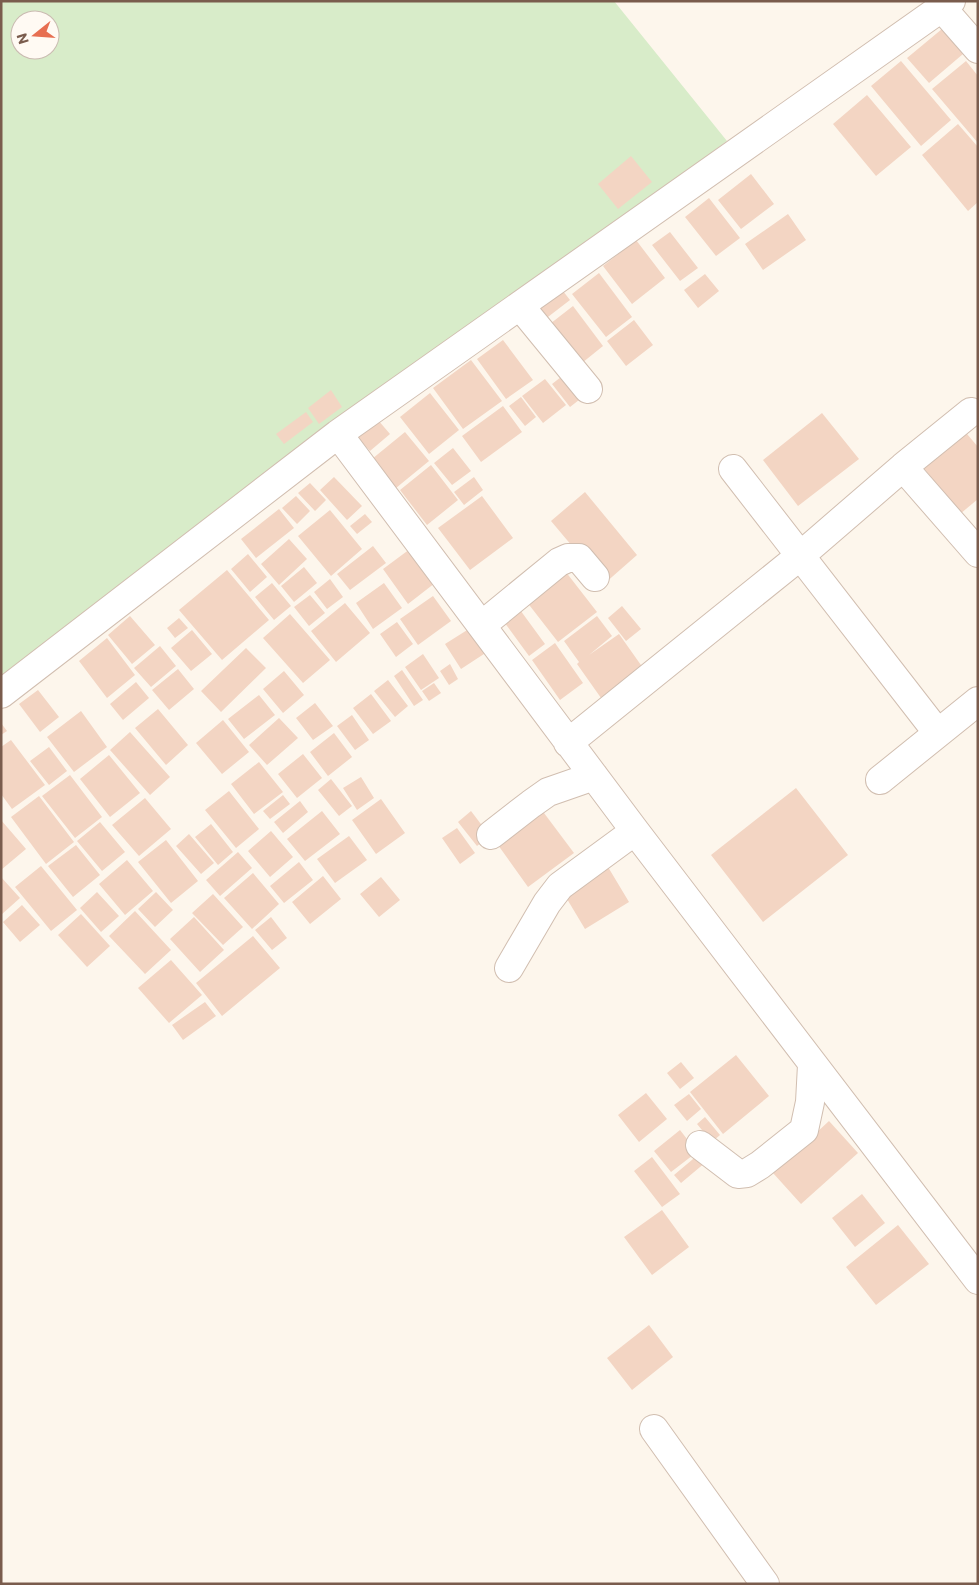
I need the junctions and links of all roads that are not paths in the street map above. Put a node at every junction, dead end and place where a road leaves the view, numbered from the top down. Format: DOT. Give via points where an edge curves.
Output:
graph roads {
  1 [pos="947,5"];
  2 [pos="978,49"];
  3 [pos="520,306"];
  4 [pos="588,388"];
  5 [pos="971,412"];
  6 [pos="338,434"];
  7 [pos="903,467"];
  8 [pos="734,469"];
  9 [pos="978,553"];
  10 [pos="800,556"];
  11 [pos="595,577"];
  12 [pos="482,625"];
  13 [pos="1,694"];
  14 [pos="978,701"];
  15 [pos="937,732"];
  16 [pos="568,743"];
  17 [pos="594,776"];
  18 [pos="880,780"];
  19 [pos="635,831"];
  20 [pos="491,835"];
  21 [pos="509,968"];
  22 [pos="812,1065"];
  23 [pos="700,1145"];
  24 [pos="978,1280"];
  25 [pos="654,1429"];
  26 [pos="765,1584"];
  1 -- 2 [label="street"];
  1 -- 3 [label="street"];
  3 -- 4 [label="street"];
  3 -- 6 [label="street"];
  5 -- 7 [label="street"];
  6 -- 12 [label="street"];
  6 -- 13 [label="street"];
  7 -- 9 [label="street"];
  7 -- 10 [label="street"];
  8 -- 10 [label="street"];
  10 -- 15 [label="street"];
  10 -- 16 [label="street"];
  11 -- 12 [label="street" via="579,558 568,558"];
  12 -- 16 [label="street"];
  14 -- 15 [label="street"];
  15 -- 18 [label="street"];
  16 -- 17 [label="street"];
  17 -- 19 [label="street"];
  17 -- 20 [label="street" via="548,792"];
  19 -- 21 [label="street" via="560,886"];
  19 -- 22 [label="street"];
  22 -- 23 [label="street" via="810,1102 804,1130 760,1166 738,1174"];
  22 -- 24 [label="street"];
  25 -- 26 [label="street"];
}
